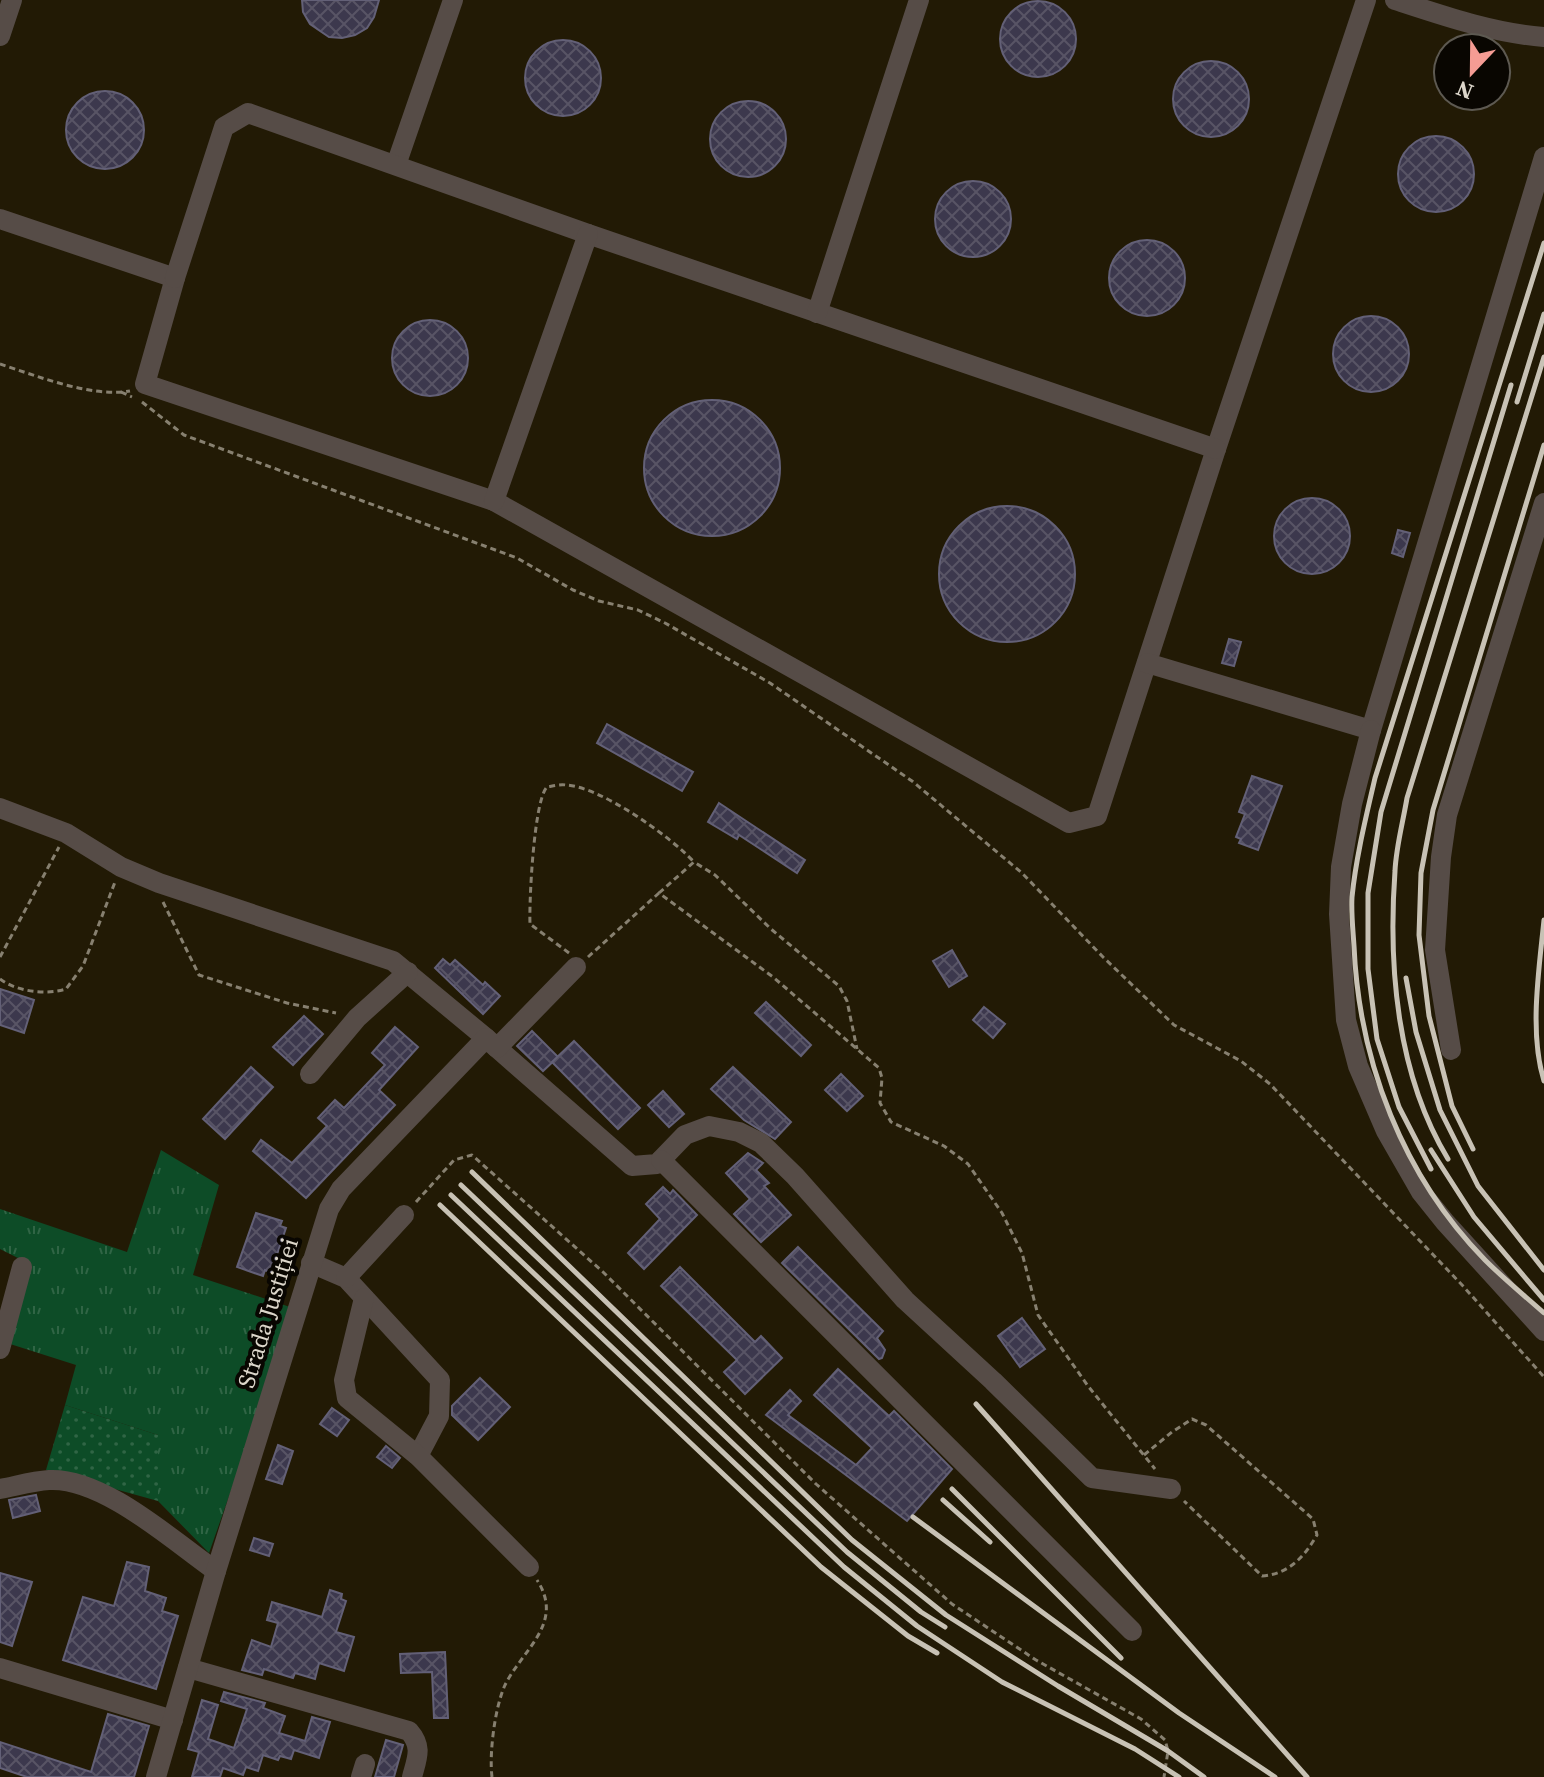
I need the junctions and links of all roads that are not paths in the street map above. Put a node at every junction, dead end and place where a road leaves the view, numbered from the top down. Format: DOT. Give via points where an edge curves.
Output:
graph roads {
  1 [pos="12,0"];
  2 [pos="453,0"];
  3 [pos="919,0"];
  4 [pos="1366,0"];
  5 [pos="1395,0"];
  6 [pos="0,36"];
  7 [pos="1544,37"];
  8 [pos="1544,157"];
  9 [pos="396,165"];
  10 [pos="0,219"];
  11 [pos="588,234"];
  12 [pos="175,278"];
  13 [pos="817,313"];
  14 [pos="1216,449"];
  15 [pos="494,501"];
  16 [pos="1544,503"];
  17 [pos="1147,663"];
  18 [pos="1371,730"];
  19 [pos="0,808"];
  20 [pos="579,965"];
  21 [pos="408,972"];
  22 [pos="492,1043"];
  23 [pos="1451,1050"];
  24 [pos="310,1074"];
  25 [pos="661,1160"];
  26 [pos="404,1215"];
  27 [pos="311,1263"];
  28 [pos="22,1267"];
  29 [pos="346,1278"];
  30 [pos="364,1298"];
  31 [pos="1544,1331"];
  32 [pos="0,1349"];
  33 [pos="418,1456"];
  34 [pos="0,1489"];
  35 [pos="1171,1489"];
  36 [pos="529,1567"];
  37 [pos="216,1571"];
  38 [pos="1132,1631"];
  39 [pos="0,1668"];
  40 [pos="188,1668"];
  41 [pos="173,1720"];
  42 [pos="156,1777"];
  43 [pos="412,1777"];
  1 -- 6 [label="street"];
  2 -- 9 [label="street"];
  3 -- 13 [label="street"];
  4 -- 14 [label="street"];
  5 -- 7 [label="street" via="1516,35"];
  8 -- 18 [label="street"];
  9 -- 11 [label="street"];
  9 -- 12 [label="street" via="248,113 224,127"];
  10 -- 12 [label="street"];
  11 -- 13 [label="street"];
  11 -- 15 [label="street"];
  12 -- 15 [label="street" via="145,384"];
  13 -- 14 [label="street"];
  14 -- 17 [label="street"];
  15 -- 17 [label="street" via="1069,823 1097,816"];
  16 -- 23 [label="street" via="1447,815 1435,950"];
  17 -- 18 [label="street"];
  18 -- 31 [label="street" via="1341,867 1339,914 1346,1020 1358,1066 1386,1131 1421,1192"];
  19 -- 21 [label="street" via="66,833 159,883 393,961"];
  20 -- 22 [label="street, Strada Justiției"];
  21 -- 22 [label="street"];
  21 -- 24 [label="street" via="357,1018"];
  22 -- 25 [label="street" via="632,1166"];
  22 -- 27 [label="street, Strada Justiției" via="341,1189"];
  25 -- 35 [label="street" via="685,1135 709,1126 761,1143 905,1300 1092,1478"];
  25 -- 38 [label="street"];
  26 -- 29 [label="street"];
  27 -- 29 [label="street"];
  27 -- 37 [label="street, Strada Justiției"];
  28 -- 32 [label="street"];
  29 -- 30 [label="street"];
  30 -- 33 [label="street" via="440,1380 439,1416"];
  30 -- 33 [label="street" via="344,1380 347,1398"];
  33 -- 36 [label="street"];
  34 -- 37 [label="street" via="50,1480 83,1484 116,1500"];
  37 -- 40 [label="street, Strada Justiției"];
  39 -- 41 [label="street"];
  40 -- 41 [label="street, Strada Justiției"];
  40 -- 43 [label="street" via="409,1731 420,1751"];
  41 -- 42 [label="street, Strada Justiției"];
}
